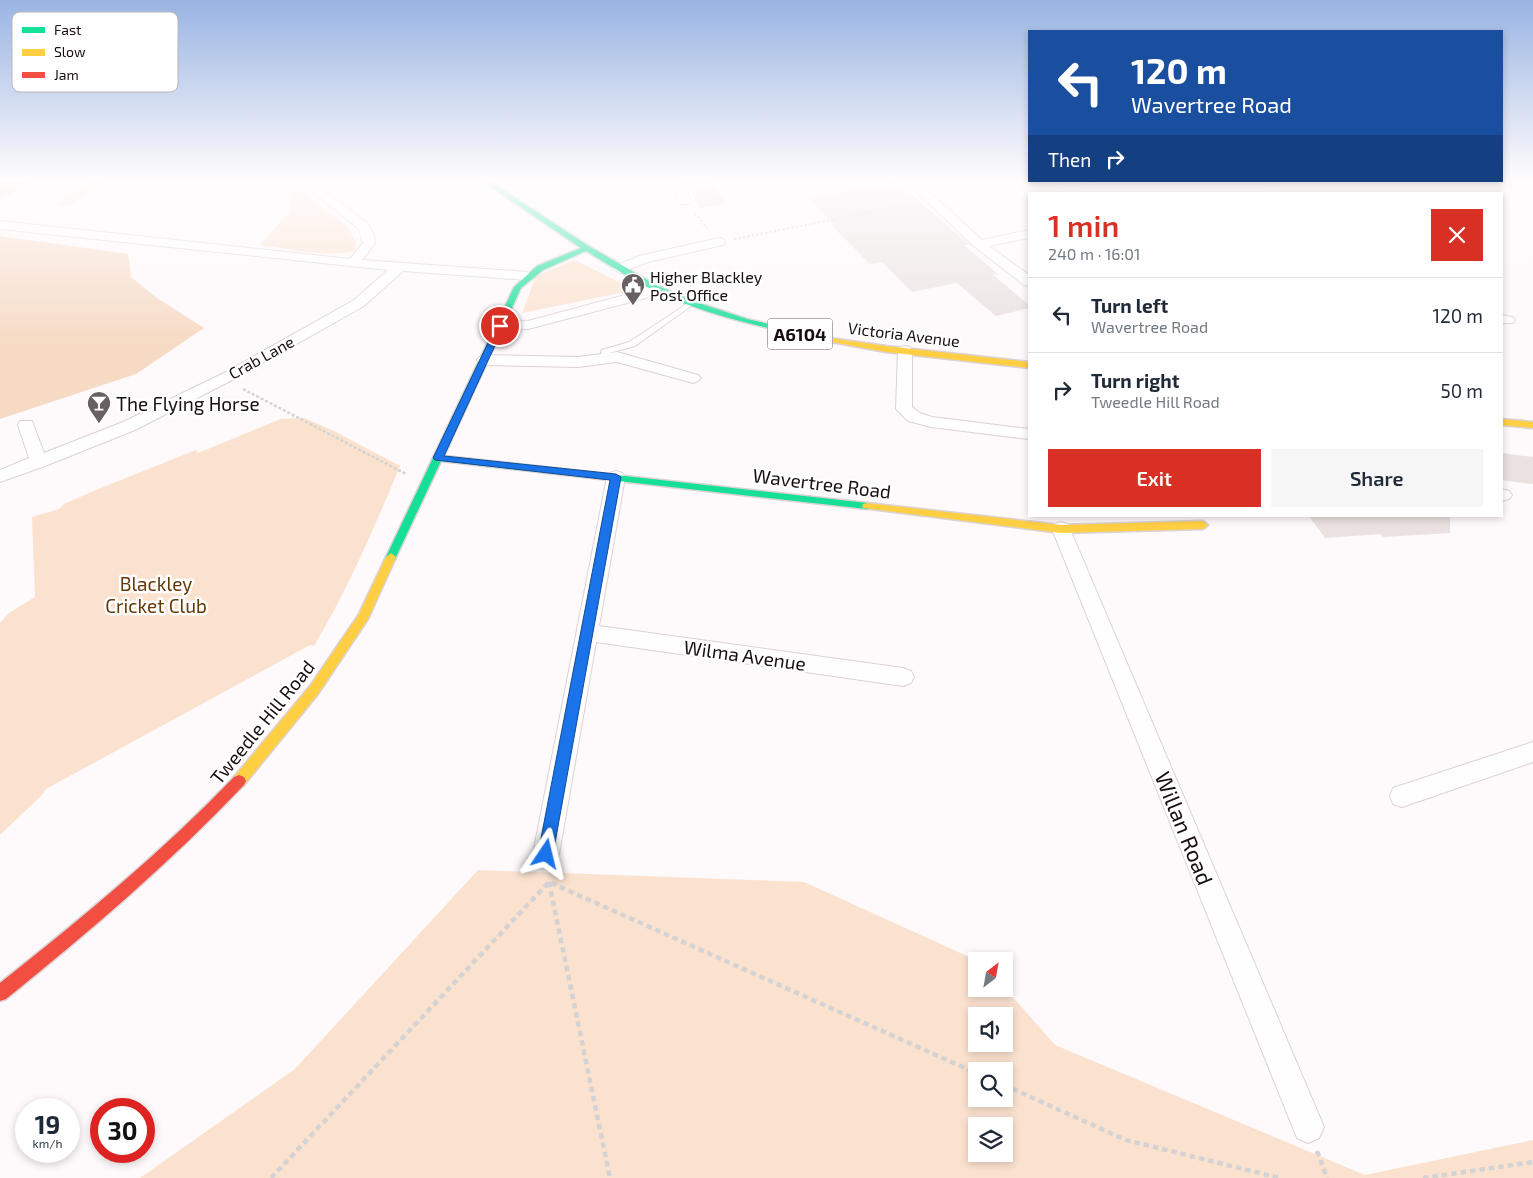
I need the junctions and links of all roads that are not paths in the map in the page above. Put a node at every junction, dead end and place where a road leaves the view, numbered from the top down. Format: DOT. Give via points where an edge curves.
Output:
graph roads {
  1 [pos="95,236"];
  2 [pos="368,236"];
  3 [pos="569,236"];
  4 [pos="971,236"];
  5 [pos="1019,236"];
  6 [pos="719,242"];
  7 [pos="980,244"];
  8 [pos="587,248"];
  9 [pos="353,263"];
  10 [pos="400,266"];
  11 [pos="620,269"];
  12 [pos="527,276"];
  13 [pos="1028,281"];
  14 [pos="654,288"];
  15 [pos="692,304"];
  16 [pos="500,326"];
  17 [pos="905,350"];
  18 [pos="607,358"];
  19 [pos="485,360"];
  20 [pos="1028,365"];
  21 [pos="693,378"];
  22 [pos="1503,422"];
  23 [pos="26,426"];
  24 [pos="1532,427"];
  25 [pos="1028,434"];
  26 [pos="438,458"];
  27 [pos="39,462"];
  28 [pos="0,476"];
  29 [pos="616,477"];
  30 [pos="1203,525"];
  31 [pos="1061,529"];
  32 [pos="586,632"];
  33 [pos="903,678"];
  34 [pos="1533,752"];
  35 [pos="1402,796"];
  36 [pos="546,854"];
  37 [pos="0,993"];
  38 [pos="1308,1127"];
  1 -- 9 [label="street"];
  2 -- 9 [label="street" via="369,243"];
  3 -- 8 [label="street, Victoria Avenue / A6104"];
  4 -- 7 [label="street"];
  5 -- 7 [label="street"];
  6 -- 11 [label="street" via="644,259"];
  7 -- 13 [label="street"];
  8 -- 11 [label="street, Victoria Avenue / A6104"];
  8 -- 12 [label="street, Tweedle Hill Road" via="542,266"];
  9 -- 10 [label="street"];
  10 -- 12 [label="street"];
  10 -- 27 [label="street, Crab Lane" via="359,303 222,379 129,426"];
  11 -- 14 [label="street, Victoria Avenue / A6104"];
  12 -- 16 [label="street, Tweedle Hill Road" via="518,287"];
  14 -- 15 [label="street, Victoria Avenue / A6104"];
  14 -- 16 [label="street" via="641,295 528,325"];
  15 -- 17 [label="street, Victoria Avenue / A6104" via="784,331"];
  15 -- 18 [label="lane" via="632,344 605,352"];
  16 -- 19 [label="street, Tweedle Hill Road"];
  17 -- 20 [label="street, Victoria Avenue / A6104"];
  17 -- 25 [label="street" via="904,409 914,417"];
  18 -- 19 [label="street" via="578,362"];
  18 -- 21 [label="street" via="617,357"];
  19 -- 26 [label="street, Tweedle Hill Road"];
  22 -- 24 [label="street"];
  23 -- 27 [label="street"];
  26 -- 29 [label="street, Wavertree Road"];
  26 -- 37 [label="street, Tweedle Hill Road" via="364,616 286,726 221,800 148,870"];
  27 -- 28 [label="street, Crab Lane"];
  29 -- 31 [label="street, Wavertree Road"];
  29 -- 32 [label="street"];
  30 -- 31 [label="street, Wavertree Road"];
  31 -- 38 [label="street, Willan Road"];
  32 -- 33 [label="street, Wilma Avenue"];
  32 -- 36 [label="street"];
  34 -- 35 [label="street"];
}
